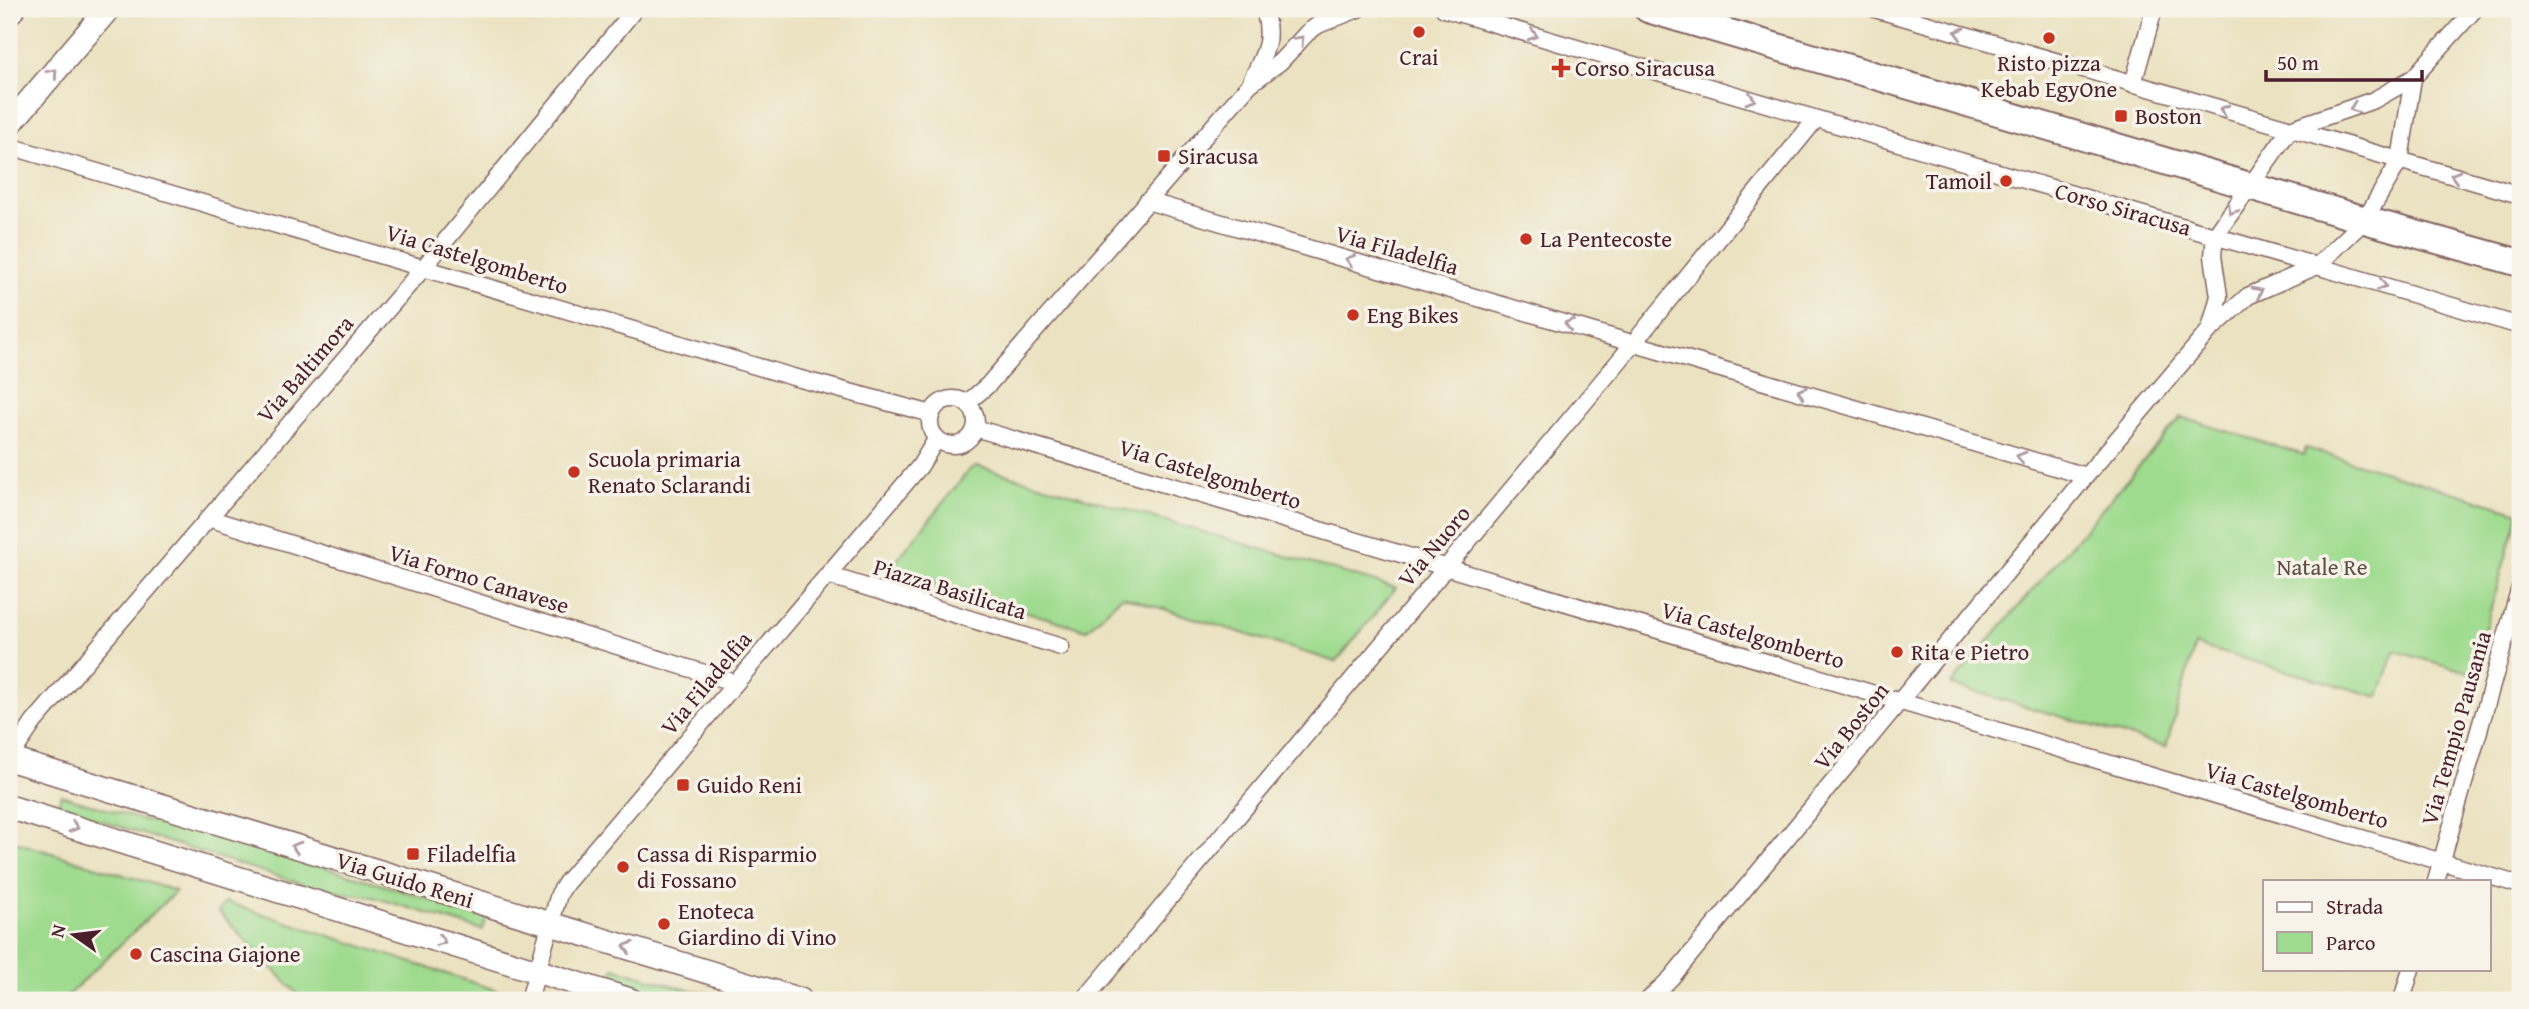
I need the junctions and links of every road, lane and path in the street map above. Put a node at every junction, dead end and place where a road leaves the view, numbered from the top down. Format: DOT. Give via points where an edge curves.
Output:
graph roads {
  1 [pos="13,9"];
  2 [pos="108,9"];
  3 [pos="635,9"];
  4 [pos="1264,9"];
  5 [pos="1358,9"];
  6 [pos="1444,9"];
  7 [pos="1648,9"];
  8 [pos="1875,9"];
  9 [pos="2154,9"];
  10 [pos="2475,9"];
  11 [pos="9,13"];
  12 [pos="2413,78"];
  13 [pos="1250,83"];
  14 [pos="2133,83"];
  15 [pos="1816,119"];
  16 [pos="9,125"];
  17 [pos="2290,128"];
  18 [pos="9,146"];
  19 [pos="2400,160"];
  20 [pos="2249,185"];
  21 [pos="2520,195"];
  22 [pos="1147,201"];
  23 [pos="2365,220"];
  24 [pos="2215,236"];
  25 [pos="2520,263"];
  26 [pos="2317,266"];
  27 [pos="424,267"];
  28 [pos="2520,326"];
  29 [pos="2208,332"];
  30 [pos="1634,343"];
  31 [pos="967,403"];
  32 [pos="932,414"];
  33 [pos="975,428"];
  34 [pos="937,438"];
  35 [pos="2086,476"];
  36 [pos="208,518"];
  37 [pos="1446,568"];
  38 [pos="827,575"];
  39 [pos="2520,587"];
  40 [pos="1060,647"];
  41 [pos="736,682"];
  42 [pos="1900,702"];
  43 [pos="9,759"];
  44 [pos="9,807"];
  45 [pos="2442,861"];
  46 [pos="2436,880"];
  47 [pos="2520,884"];
  48 [pos="549,924"];
  49 [pos="2411,970"];
  50 [pos="537,972"];
  51 [pos="529,1000"];
  52 [pos="630,1000"];
  53 [pos="800,1000"];
  54 [pos="1084,1000"];
  55 [pos="1647,1000"];
  56 [pos="2402,1000"];
  1 -- 11 [label="main road"];
  16 -- 2 [label="main road, one-way"];
  3 -- 27 [label="street, Via Baltimora"];
  4 -- 13 [label="street" via="1269,39"];
  13 -- 5 [label="street, one-way" via="1318,25"];
  6 -- 15 [label="street, Corso Siracusa, one-way"];
  7 -- 20 [label="main road"];
  14 -- 8 [label="street, one-way"];
  9 -- 14 [label="street"];
  10 -- 12 [label="street"];
  12 -- 17 [label="street, one-way" via="2374,100"];
  12 -- 19 [label="street, Via Boston"];
  13 -- 22 [label="street"];
  17 -- 14 [label="street, one-way"];
  15 -- 24 [label="street, Corso Siracusa"];
  15 -- 30 [label="street, Via Nuoro"];
  17 -- 19 [label="street"];
  17 -- 20 [label="street"];
  18 -- 27 [label="street, Via Castelgomberto"];
  21 -- 19 [label="street, one-way"];
  19 -- 23 [label="street, Via Boston"];
  20 -- 23 [label="main road"];
  20 -- 24 [label="street, one-way"];
  30 -- 22 [label="street, Via Filadelfia, one-way"];
  22 -- 31 [label="street" via="988,386"];
  23 -- 25 [label="main road"];
  23 -- 26 [label="street, Via Boston"];
  24 -- 26 [label="street, Corso Siracusa"];
  24 -- 29 [label="street, Via Boston" via="2219,296"];
  26 -- 28 [label="street, Corso Siracusa, one-way"];
  29 -- 26 [label="street, Via Boston, one-way" via="2248,296"];
  27 -- 32 [label="street, Via Castelgomberto"];
  27 -- 36 [label="street, Via Baltimora"];
  29 -- 35 [label="street, Via Boston"];
  35 -- 30 [label="street, one-way"];
  30 -- 37 [label="street, Via Nuoro"];
  31 -- 32 [label="street" via="945,401"];
  31 -- 33 [label="street"];
  32 -- 34 [label="street" via="930,425"];
  33 -- 34 [label="street" via="970,438 956,445"];
  33 -- 37 [label="street, Via Castelgomberto"];
  34 -- 38 [label="street, Via Filadelfia" via="920,466"];
  35 -- 42 [label="street, Via Boston"];
  36 -- 41 [label="street, Via Forno Canavese"];
  36 -- 43 [label="street, Via Baltimora" via="34,722"];
  37 -- 42 [label="street, Via Castelgomberto"];
  37 -- 54 [label="street, Via Nuoro"];
  38 -- 40 [label="street, Piazza Basilicata"];
  38 -- 41 [label="street, Via Filadelfia"];
  39 -- 45 [label="street, Via Tempio Pausania"];
  41 -- 48 [label="street, Via Filadelfia" via="566,883"];
  42 -- 45 [label="street, Via Castelgomberto"];
  42 -- 55 [label="street, Via Boston" via="1671,978"];
  48 -- 43 [label="main road, Via Guido Reni, one-way"];
  44 -- 50 [label="main road, Via Guido Reni, one-way"];
  45 -- 46 [label="street, Via Tempio Pausania"];
  45 -- 47 [label="street, Via Castelgomberto"];
  48 -- 50 [label="street, Via Filadelfia"];
  53 -- 48 [label="main road, Via Guido Reni, one-way"];
  49 -- 56 [label="street"];
  50 -- 51 [label="street, Via Filadelfia"];
  50 -- 52 [label="main road, Via Guido Reni"];
}
